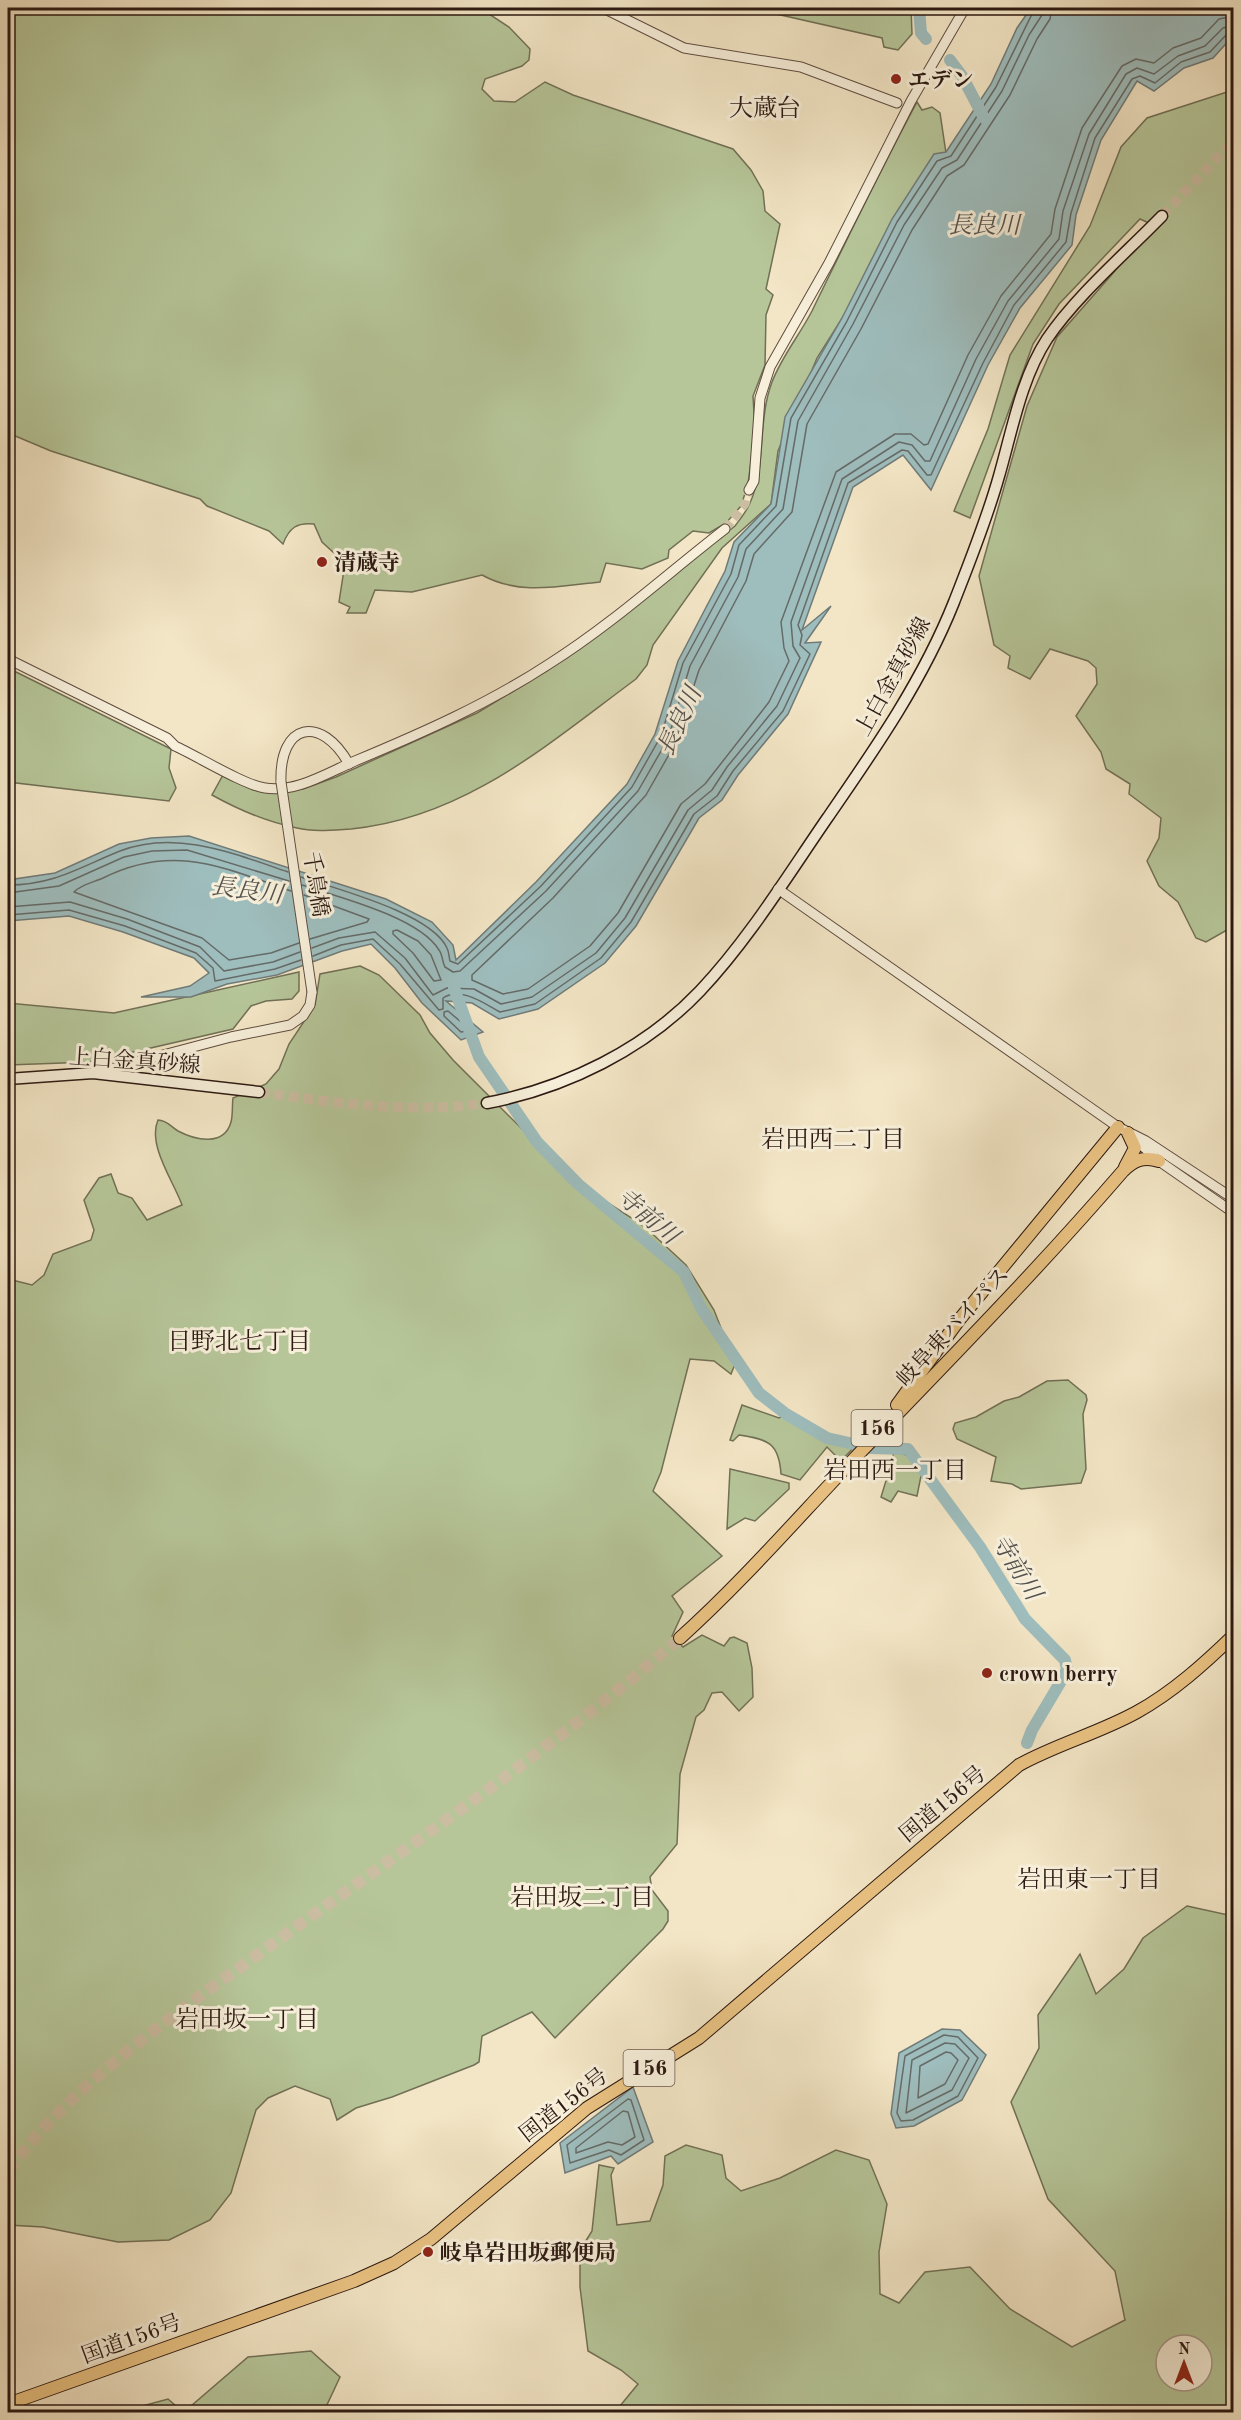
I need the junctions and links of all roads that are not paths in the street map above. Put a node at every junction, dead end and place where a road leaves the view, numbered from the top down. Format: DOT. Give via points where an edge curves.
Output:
graph roads {
  1 [pos="603,8"];
  2 [pos="965,8"];
  3 [pos="897,103"];
  4 [pos="1162,216"];
  5 [pos="749,490"];
  6 [pos="725,529"];
  7 [pos="8,660"];
  8 [pos="349,764"];
  9 [pos="778,890"];
  10 [pos="93,1073"];
  11 [pos="8,1079"];
  12 [pos="259,1092"];
  13 [pos="491,1103"];
  14 [pos="1123,1130"];
  15 [pos="1159,1161"];
  16 [pos="1123,1170"];
  17 [pos="1233,1199"];
  18 [pos="1233,1213"];
  19 [pos="1233,1635"];
  20 [pos="8,2404"];
  1 -- 3 [label="street" via="684,48 801,67"];
  2 -- 5 [label="street" via="911,101 829,263 770,367 760,398 754,481"];
  4 -- 9 [label="main road, 上白金真砂線" via="1047,339 1024,391 982,530 952,605 895,721"];
  6 -- 8 [label="street" via="597,632 525,680 463,714"];
  7 -- 8 [label="street" via="258,786 287,787 310,782"];
  8 -- 10 [label="street, 千鳥橋, bridge" via="336,743 314,732 302,733 283,750 281,782 312,992 303,1016 290,1025 231,1036"];
  9 -- 13 [label="main road, 上白金真砂線" via="718,969 678,1012 604,1064"];
  9 -- 14 [label="street"];
  10 -- 11 [label="main road, 上白金真砂線"];
  10 -- 12 [label="main road, 上白金真砂線"];
  14 -- 15 [label="street"];
  14 -- 16 [label="highway" via="1135,1149"];
  14 -- 16 [label="highway, 岐阜東バイパス / 156" via="959,1320 877,1428 677,1636 738,1584"];
  14 -- 17 [label="street"];
  15 -- 16 [label="highway, 岐阜東バイパス / 156" via="1137,1160"];
  15 -- 18 [label="street"];
  19 -- 20 [label="highway, 国道156号 / 156" via="1181,1683 1137,1712 1042,1752 1019,1766 699,2037 587,2108 431,2239 394,2263 354,2281"];
}
